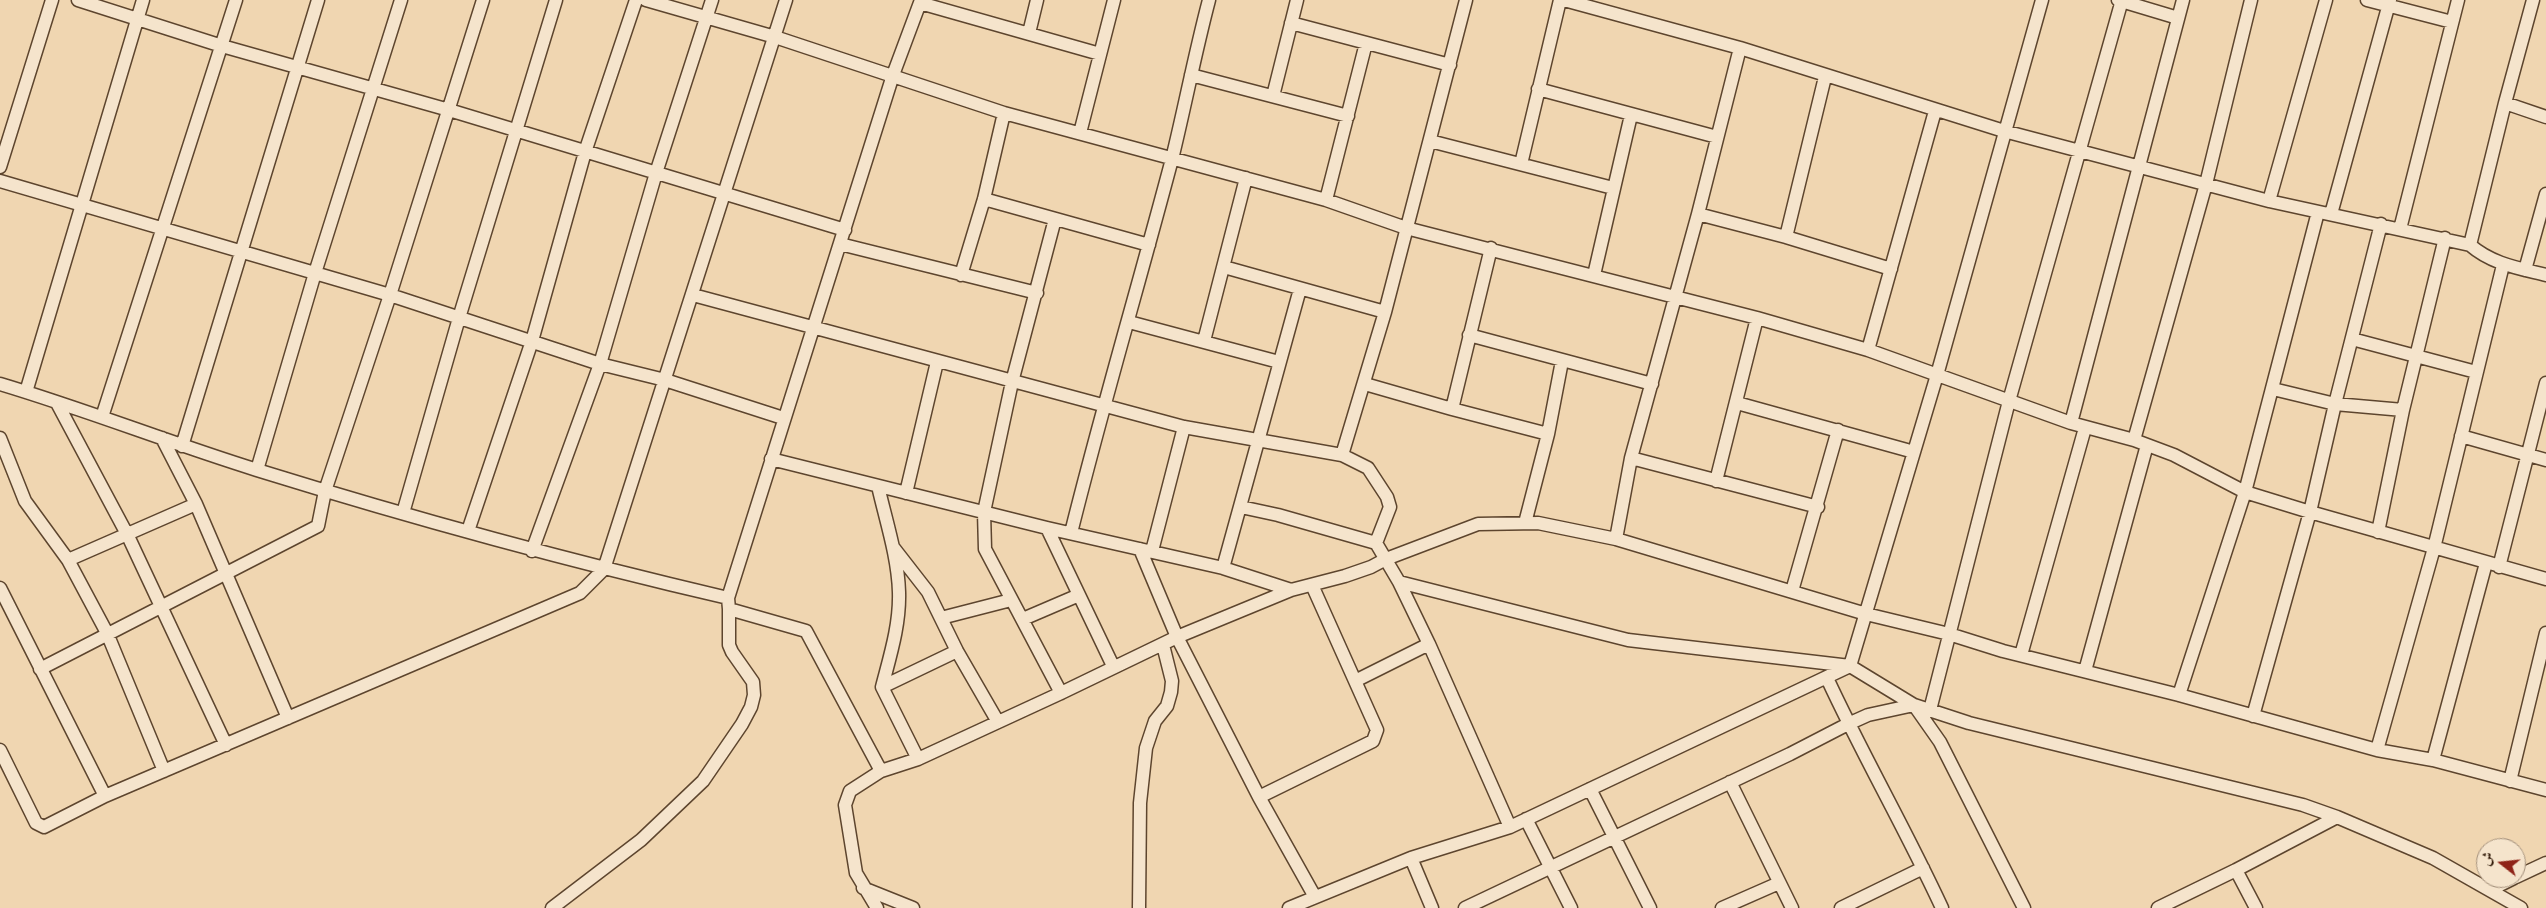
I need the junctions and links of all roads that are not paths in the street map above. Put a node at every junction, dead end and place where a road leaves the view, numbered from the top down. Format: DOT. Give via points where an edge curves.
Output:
graph roads {
  1 [pos="52,0"];
  2 [pos="78,0"];
  3 [pos="143,0"];
  4 [pos="236,0"];
  5 [pos="318,0"];
  6 [pos="401,0"];
  7 [pos="483,0"];
  8 [pos="556,0"];
  9 [pos="636,0"];
  10 [pos="646,0"];
  11 [pos="712,0"];
  12 [pos="786,0"];
  13 [pos="1036,0"];
  14 [pos="1114,0"];
  15 [pos="1195,0"];
  16 [pos="1297,0"];
  17 [pos="1466,0"];
  18 [pos="1560,0"];
  19 [pos="1564,0"];
  20 [pos="2042,0"];
  21 [pos="2121,0"];
  22 [pos="2183,0"];
  23 [pos="2251,0"];
  24 [pos="2326,0"];
  25 [pos="2367,0"];
  26 [pos="2458,0"];
  27 [pos="2533,0"];
  28 [pos="921,1"];
  29 [pos="1209,2"];
  30 [pos="2390,3"];
  31 [pos="138,17"];
  32 [pos="2178,18"];
  33 [pos="706,19"];
  34 [pos="2452,22"];
  35 [pos="1292,23"];
  36 [pos="1029,33"];
  37 [pos="775,37"];
  38 [pos="1366,43"];
  39 [pos="222,46"];
  40 [pos="1740,48"];
  41 [pos="1100,54"];
  42 [pos="1450,66"];
  43 [pos="298,68"];
  44 [pos="893,75"];
  45 [pos="1192,75"];
  46 [pos="1825,76"];
  47 [pos="374,88"];
  48 [pos="1538,89"];
  49 [pos="1273,96"];
  50 [pos="2505,103"];
  51 [pos="449,110"];
  52 [pos="1935,111"];
  53 [pos="1004,113"];
  54 [pos="1631,115"];
  55 [pos="1348,116"];
  56 [pos="2546,117"];
  57 [pos="517,130"];
  58 [pos="2004,131"];
  59 [pos="1080,133"];
  60 [pos="1717,137"];
  61 [pos="1430,141"];
  62 [pos="2079,151"];
  63 [pos="585,152"];
  64 [pos="1172,158"];
  65 [pos="1521,164"];
  66 [pos="2139,166"];
  67 [pos="0,167"];
  68 [pos="656,173"];
  69 [pos="1246,178"];
  70 [pos="0,182"];
  71 [pos="2206,184"];
  72 [pos="1613,188"];
  73 [pos="726,194"];
  74 [pos="2546,194"];
  75 [pos="984,199"];
  76 [pos="1326,200"];
  77 [pos="2268,201"];
  78 [pos="80,204"];
  79 [pos="2324,213"];
  80 [pos="1698,214"];
  81 [pos="1055,219"];
  82 [pos="2381,224"];
  83 [pos="1406,228"];
  84 [pos="2400,228"];
  85 [pos="846,230"];
  86 [pos="164,231"];
  87 [pos="1786,237"];
  88 [pos="2445,238"];
  89 [pos="840,244"];
  90 [pos="2470,244"];
  91 [pos="1149,245"];
  92 [pos="1491,248"];
  93 [pos="240,252"];
  94 [pos="2503,265"];
  95 [pos="1224,267"];
  96 [pos="1891,269"];
  97 [pos="2525,270"];
  98 [pos="315,273"];
  99 [pos="961,275"];
  100 [pos="1594,275"];
  101 [pos="2546,275"];
  102 [pos="1300,289"];
  103 [pos="1037,293"];
  104 [pos="390,295"];
  105 [pos="693,295"];
  106 [pos="1675,297"];
  107 [pos="1385,312"];
  108 [pos="459,318"];
  109 [pos="1757,318"];
  110 [pos="1129,322"];
  111 [pos="812,328"];
  112 [pos="1468,335"];
  113 [pos="2352,339"];
  114 [pos="532,341"];
  115 [pos="1204,341"];
  116 [pos="1868,350"];
  117 [pos="2418,356"];
  118 [pos="1562,361"];
  119 [pos="937,362"];
  120 [pos="1279,362"];
  121 [pos="600,364"];
  122 [pos="2476,372"];
  123 [pos="1937,375"];
  124 [pos="665,380"];
  125 [pos="1012,382"];
  126 [pos="0,384"];
  127 [pos="1365,384"];
  128 [pos="1652,384"];
  129 [pos="2273,389"];
  130 [pos="2545,390"];
  131 [pos="26,392"];
  132 [pos="2009,401"];
  133 [pos="57,403"];
  134 [pos="1737,403"];
  135 [pos="2335,404"];
  136 [pos="1103,406"];
  137 [pos="1452,410"];
  138 [pos="2403,410"];
  139 [pos="102,417"];
  140 [pos="783,418"];
  141 [pos="2071,423"];
  142 [pos="1184,427"];
  143 [pos="2086,428"];
  144 [pos="1838,430"];
  145 [pos="1548,434"];
  146 [pos="2461,436"];
  147 [pos="0,438"];
  148 [pos="162,438"];
  149 [pos="1258,439"];
  150 [pos="2134,440"];
  151 [pos="2147,445"];
  152 [pos="182,446"];
  153 [pos="1914,452"];
  154 [pos="1342,455"];
  155 [pos="2528,455"];
  156 [pos="1631,458"];
  157 [pos="771,459"];
  158 [pos="2546,460"];
  159 [pos="257,470"];
  160 [pos="1716,481"];
  161 [pos="878,486"];
  162 [pos="325,490"];
  163 [pos="2245,492"];
  164 [pos="906,493"];
  165 [pos="196,504"];
  166 [pos="1818,507"];
  167 [pos="1241,508"];
  168 [pos="984,512"];
  169 [pos="2310,512"];
  170 [pos="403,513"];
  171 [pos="1525,523"];
  172 [pos="1047,528"];
  173 [pos="468,532"];
  174 [pos="2378,532"];
  175 [pos="1071,533"];
  176 [pos="128,536"];
  177 [pos="1616,539"];
  178 [pos="1376,543"];
  179 [pos="892,545"];
  180 [pos="2434,548"];
  181 [pos="1146,550"];
  182 [pos="532,551"];
  183 [pos="1386,558"];
  184 [pos="68,560"];
  185 [pos="2486,563"];
  186 [pos="2499,567"];
  187 [pos="1223,568"];
  188 [pos="604,570"];
  189 [pos="225,575"];
  190 [pos="2546,579"];
  191 [pos="1399,582"];
  192 [pos="1312,585"];
  193 [pos="0,588"];
  194 [pos="1291,590"];
  195 [pos="1792,590"];
  196 [pos="1079,595"];
  197 [pos="1011,600"];
  198 [pos="728,603"];
  199 [pos="161,608"];
  200 [pos="1866,614"];
  201 [pos="942,618"];
  202 [pos="1023,619"];
  203 [pos="108,633"];
  204 [pos="2546,633"];
  205 [pos="1949,634"];
  206 [pos="1177,637"];
  207 [pos="1430,644"];
  208 [pos="1163,645"];
  209 [pos="957,651"];
  210 [pos="2021,655"];
  211 [pos="1113,666"];
  212 [pos="1850,666"];
  213 [pos="40,669"];
  214 [pos="2085,671"];
  215 [pos="1827,678"];
  216 [pos="1355,681"];
  217 [pos="882,687"];
  218 [pos="1061,694"];
  219 [pos="2179,695"];
  220 [pos="1914,705"];
  221 [pos="1930,710"];
  222 [pos="2252,716"];
  223 [pos="288,718"];
  224 [pos="998,722"];
  225 [pos="1848,724"];
  226 [pos="226,745"];
  227 [pos="0,750"];
  228 [pos="2377,750"];
  229 [pos="918,759"];
  230 [pos="2433,760"];
  231 [pos="164,771"];
  232 [pos="881,771"];
  233 [pos="2510,781"];
  234 [pos="1730,782"];
  235 [pos="1590,789"];
  236 [pos="2546,790"];
  237 [pos="106,796"];
  238 [pos="1259,798"];
  239 [pos="2338,817"];
  240 [pos="1526,819"];
  241 [pos="1510,827"];
  242 [pos="1614,838"];
  243 [pos="1411,858"];
  244 [pos="2546,863"];
  245 [pos="1550,868"];
  246 [pos="1923,868"];
  247 [pos="2236,870"];
  248 [pos="2526,873"];
  249 [pos="1778,884"];
  250 [pos="863,888"];
  251 [pos="2494,888"];
  252 [pos="2490,890"];
  253 [pos="1314,897"];
  254 [pos="552,908"];
  255 [pos="877,908"];
  256 [pos="913,908"];
  257 [pos="1139,908"];
  258 [pos="1289,908"];
  259 [pos="1432,908"];
  260 [pos="1465,908"];
  261 [pos="1571,908"];
  262 [pos="1650,908"];
  263 [pos="1722,908"];
  264 [pos="1792,908"];
  265 [pos="1842,908"];
  266 [pos="1942,908"];
  267 [pos="2024,908"];
  268 [pos="2158,908"];
  269 [pos="2256,908"];
  270 [pos="2521,908"];
  1 -- 67 [label="street"];
  2 -- 31 [label="street"];
  3 -- 31 [label="street"];
  4 -- 39 [label="street"];
  5 -- 43 [label="street"];
  6 -- 47 [label="street"];
  7 -- 51 [label="street"];
  8 -- 57 [label="street"];
  9 -- 63 [label="street"];
  10 -- 33 [label="street"];
  11 -- 33 [label="street"];
  12 -- 37 [label="street"];
  13 -- 36 [label="street"];
  14 -- 41 [label="street"];
  15 -- 29 [label="street"];
  16 -- 35 [label="street"];
  17 -- 42 [label="street"];
  18 -- 48 [label="street"];
  19 -- 40 [label="street"];
  20 -- 58 [label="street"];
  21 -- 32 [label="street"];
  21 -- 62 [label="street"];
  22 -- 32 [label="street"];
  23 -- 71 [label="street"];
  24 -- 77 [label="street"];
  25 -- 30 [label="street"];
  26 -- 34 [label="street"];
  27 -- 50 [label="street"];
  28 -- 36 [label="street"];
  28 -- 44 [label="street"];
  29 -- 45 [label="street"];
  30 -- 34 [label="street"];
  30 -- 79 [label="street"];
  31 -- 39 [label="street"];
  31 -- 78 [label="street"];
  32 -- 66 [label="street"];
  33 -- 37 [label="street"];
  33 -- 68 [label="street"];
  34 -- 84 [label="street"];
  35 -- 38 [label="street"];
  35 -- 49 [label="street"];
  36 -- 41 [label="street"];
  37 -- 44 [label="street"];
  37 -- 73 [label="street"];
  38 -- 42 [label="street"];
  38 -- 55 [label="street"];
  39 -- 43 [label="street"];
  39 -- 86 [label="street"];
  40 -- 46 [label="street"];
  40 -- 60 [label="street"];
  41 -- 59 [label="street"];
  42 -- 61 [label="street"];
  43 -- 47 [label="street"];
  43 -- 93 [label="street"];
  44 -- 53 [label="street"];
  44 -- 85 [label="street"];
  45 -- 49 [label="street"];
  45 -- 64 [label="street"];
  46 -- 52 [label="street"];
  46 -- 87 [label="street"];
  47 -- 51 [label="street"];
  47 -- 98 [label="street"];
  48 -- 54 [label="street"];
  48 -- 65 [label="street"];
  49 -- 55 [label="street"];
  50 -- 56 [label="street"];
  50 -- 90 [label="street"];
  51 -- 57 [label="street"];
  51 -- 104 [label="street"];
  52 -- 58 [label="street"];
  52 -- 96 [label="street"];
  53 -- 59 [label="street"];
  53 -- 75 [label="street"];
  54 -- 60 [label="street"];
  54 -- 72 [label="street"];
  55 -- 76 [label="street"];
  57 -- 63 [label="street"];
  57 -- 108 [label="street"];
  58 -- 62 [label="street"];
  58 -- 123 [label="street"];
  59 -- 64 [label="street"];
  60 -- 80 [label="street"];
  61 -- 65 [label="street"];
  61 -- 83 [label="street"];
  62 -- 66 [label="street"];
  62 -- 132 [label="street"];
  63 -- 68 [label="street"];
  63 -- 114 [label="street"];
  64 -- 69 [label="street"];
  64 -- 91 [label="street"];
  65 -- 72 [label="street"];
  66 -- 71 [label="street"];
  66 -- 141 [label="street"];
  68 -- 73 [label="street"];
  68 -- 121 [label="street"];
  69 -- 76 [label="street"];
  69 -- 95 [label="street"];
  70 -- 78 [label="street"];
  71 -- 77 [label="street"];
  71 -- 150 [label="street"];
  72 -- 100 [label="street"];
  73 -- 85 [label="street"];
  73 -- 105 [label="street"];
  74 -- 97 [label="street"];
  75 -- 81 [label="street"];
  75 -- 99 [label="street"];
  76 -- 83 [label="street"];
  77 -- 79 [label="street"];
  78 -- 86 [label="street"];
  78 -- 131 [label="street"];
  79 -- 82 [label="street"];
  79 -- 129 [label="street"];
  80 -- 87 [label="street"];
  80 -- 106 [label="street"];
  81 -- 91 [label="street"];
  81 -- 103 [label="street"];
  82 -- 84 [label="street"];
  82 -- 113 [label="street"];
  83 -- 92 [label="street"];
  83 -- 107 [label="street"];
  84 -- 88 [label="street"];
  85 -- 89 [label="street"];
  86 -- 93 [label="street"];
  86 -- 139 [label="street"];
  87 -- 96 [label="street"];
  88 -- 90 [label="street"];
  88 -- 117 [label="street"];
  89 -- 99 [label="street"];
  89 -- 111 [label="street"];
  90 -- 94 [label="street" via="2483,256"];
  91 -- 110 [label="street"];
  92 -- 100 [label="street"];
  92 -- 112 [label="street"];
  93 -- 98 [label="street"];
  93 -- 152 [label="street"];
  94 -- 97 [label="street"];
  94 -- 122 [label="street"];
  95 -- 102 [label="street"];
  95 -- 115 [label="street"];
  96 -- 116 [label="street"];
  97 -- 101 [label="street"];
  98 -- 104 [label="street"];
  98 -- 159 [label="street"];
  99 -- 103 [label="street"];
  100 -- 106 [label="street"];
  102 -- 107 [label="street"];
  102 -- 120 [label="street"];
  103 -- 125 [label="street"];
  104 -- 108 [label="street"];
  104 -- 162 [label="street"];
  105 -- 111 [label="street"];
  105 -- 124 [label="street"];
  106 -- 109 [label="street"];
  106 -- 128 [label="street"];
  107 -- 127 [label="street"];
  108 -- 114 [label="street"];
  108 -- 170 [label="street"];
  109 -- 116 [label="street"];
  109 -- 134 [label="street"];
  110 -- 115 [label="street"];
  110 -- 136 [label="street"];
  111 -- 119 [label="street"];
  111 -- 140 [label="street"];
  112 -- 118 [label="street"];
  112 -- 137 [label="street"];
  113 -- 117 [label="street"];
  113 -- 135 [label="street"];
  114 -- 121 [label="street"];
  114 -- 173 [label="street"];
  115 -- 120 [label="street"];
  116 -- 123 [label="street"];
  117 -- 122 [label="street"];
  117 -- 138 [label="street"];
  118 -- 128 [label="street"];
  118 -- 145 [label="street"];
  119 -- 125 [label="street"];
  119 -- 164 [label="street"];
  120 -- 149 [label="street"];
  121 -- 124 [label="street"];
  121 -- 182 [label="street"];
  122 -- 146 [label="street"];
  123 -- 132 [label="street"];
  123 -- 153 [label="street"];
  124 -- 140 [label="street"];
  124 -- 188 [label="street"];
  125 -- 136 [label="street"];
  125 -- 168 [label="street"];
  126 -- 131 [label="street"];
  127 -- 137 [label="street"];
  127 -- 154 [label="street"];
  128 -- 156 [label="street"];
  129 -- 135 [label="street"];
  129 -- 163 [label="street"];
  130 -- 155 [label="street"];
  131 -- 133 [label="street"];
  132 -- 141 [label="street"];
  132 -- 205 [label="street"];
  133 -- 139 [label="street"];
  133 -- 176 [label="street"];
  134 -- 144 [label="street"];
  134 -- 160 [label="street"];
  135 -- 138 [label="street"];
  135 -- 169 [label="street"];
  136 -- 142 [label="street"];
  136 -- 175 [label="street"];
  137 -- 145 [label="street"];
  138 -- 174 [label="street"];
  139 -- 148 [label="street"];
  140 -- 157 [label="street"];
  141 -- 143 [label="street"];
  142 -- 149 [label="street"];
  142 -- 181 [label="street"];
  143 -- 150 [label="street"];
  143 -- 210 [label="street"];
  144 -- 153 [label="street"];
  144 -- 166 [label="street"];
  145 -- 171 [label="street"];
  146 -- 155 [label="street"];
  146 -- 180 [label="street"];
  147 -- 184 [label="street" via="25,501"];
  148 -- 152 [label="street"];
  148 -- 165 [label="street"];
  149 -- 154 [label="street"];
  149 -- 167 [label="street"];
  150 -- 151 [label="street"];
  151 -- 163 [label="street" via="2174,455"];
  151 -- 214 [label="street"];
  152 -- 159 [label="street"];
  153 -- 200 [label="street"];
  154 -- 178 [label="street" via="1368,468 1387,497 1390,508"];
  155 -- 158 [label="street"];
  155 -- 186 [label="street"];
  156 -- 160 [label="street"];
  156 -- 177 [label="street"];
  157 -- 161 [label="street"];
  157 -- 198 [label="street"];
  159 -- 162 [label="street"];
  160 -- 166 [label="street"];
  161 -- 164 [label="street"];
  161 -- 179 [label="street"];
  162 -- 170 [label="street"];
  162 -- 189 [label="street" via="318,526"];
  163 -- 169 [label="street"];
  163 -- 219 [label="street"];
  164 -- 168 [label="street"];
  165 -- 176 [label="street"];
  165 -- 189 [label="street"];
  166 -- 195 [label="street"];
  167 -- 178 [label="street" via="1278,515"];
  167 -- 187 [label="street"];
  168 -- 172 [label="street"];
  168 -- 197 [label="street" via="985,549"];
  169 -- 174 [label="street"];
  169 -- 222 [label="street"];
  170 -- 173 [label="street"];
  171 -- 177 [label="street"];
  171 -- 183 [label="street" via="1478,524"];
  172 -- 175 [label="street"];
  172 -- 196 [label="street"];
  173 -- 182 [label="street"];
  174 -- 180 [label="street"];
  175 -- 181 [label="street"];
  176 -- 184 [label="street"];
  176 -- 199 [label="street"];
  177 -- 195 [label="street"];
  178 -- 183 [label="street"];
  179 -- 201 [label="street" via="928,592"];
  179 -- 217 [label="street" via="899,592 895,638"];
  180 -- 185 [label="street"];
  180 -- 228 [label="street"];
  181 -- 187 [label="street"];
  181 -- 206 [label="street"];
  182 -- 188 [label="street"];
  183 -- 191 [label="street"];
  183 -- 192 [label="street" via="1371,567"];
  184 -- 203 [label="street"];
  185 -- 186 [label="street"];
  185 -- 230 [label="street"];
  186 -- 190 [label="street"];
  187 -- 194 [label="street"];
  188 -- 198 [label="street"];
  188 -- 223 [label="street" via="580,593"];
  189 -- 199 [label="street"];
  189 -- 223 [label="street"];
  191 -- 207 [label="street"];
  191 -- 212 [label="street" via="1628,640"];
  192 -- 194 [label="street"];
  192 -- 216 [label="street"];
  193 -- 213 [label="street"];
  194 -- 206 [label="street"];
  195 -- 200 [label="street"];
  196 -- 202 [label="street"];
  196 -- 211 [label="street"];
  197 -- 201 [label="street"];
  197 -- 202 [label="street"];
  198 -- 232 [label="street" via="806,631"];
  198 -- 254 [label="street" via="729,645 753,682 752,707 703,781 635,845"];
  199 -- 203 [label="street"];
  199 -- 226 [label="street"];
  200 -- 205 [label="street"];
  200 -- 212 [label="street"];
  201 -- 209 [label="street"];
  202 -- 218 [label="street"];
  203 -- 213 [label="street"];
  203 -- 231 [label="street"];
  204 -- 233 [label="street"];
  205 -- 210 [label="street"];
  205 -- 221 [label="street"];
  206 -- 208 [label="street"];
  206 -- 238 [label="street"];
  207 -- 216 [label="street"];
  207 -- 241 [label="street"];
  208 -- 211 [label="street"];
  208 -- 257 [label="street" via="1172,681 1171,692 1167,706 1149,735 1143,763"];
  209 -- 217 [label="street"];
  209 -- 224 [label="street"];
  210 -- 214 [label="street"];
  211 -- 218 [label="street"];
  212 -- 215 [label="street"];
  212 -- 220 [label="street"];
  213 -- 237 [label="street"];
  214 -- 219 [label="street"];
  215 -- 225 [label="street"];
  215 -- 235 [label="street"];
  216 -- 238 [label="street" via="1377,730 1373,741"];
  217 -- 229 [label="street"];
  218 -- 224 [label="street"];
  219 -- 222 [label="street"];
  220 -- 221 [label="street"];
  220 -- 225 [label="street" via="1868,715"];
  220 -- 267 [label="street" via="1940,742"];
  221 -- 239 [label="street" via="1969,723 2302,805"];
  222 -- 228 [label="street"];
  223 -- 226 [label="street"];
  224 -- 229 [label="street"];
  225 -- 234 [label="street"];
  225 -- 246 [label="street"];
  226 -- 231 [label="street"];
  227 -- 237 [label="street" via="39,826"];
  228 -- 230 [label="street"];
  229 -- 232 [label="street"];
  230 -- 233 [label="street"];
  231 -- 237 [label="street"];
  232 -- 250 [label="street" via="850,791 845,805 854,863"];
  233 -- 236 [label="street"];
  234 -- 242 [label="street"];
  234 -- 249 [label="street"];
  235 -- 240 [label="street"];
  235 -- 242 [label="street"];
  238 -- 253 [label="street"];
  239 -- 247 [label="street"];
  239 -- 252 [label="street" via="2433,858"];
  240 -- 241 [label="street"];
  240 -- 245 [label="street"];
  241 -- 243 [label="street"];
  242 -- 245 [label="street"];
  242 -- 262 [label="street"];
  243 -- 253 [label="street"];
  243 -- 259 [label="street"];
  244 -- 248 [label="street"];
  245 -- 260 [label="street"];
  245 -- 261 [label="street"];
  246 -- 265 [label="street"];
  246 -- 266 [label="street"];
  247 -- 268 [label="street"];
  247 -- 269 [label="street"];
  249 -- 263 [label="street"];
  249 -- 264 [label="street"];
  250 -- 255 [label="street"];
  250 -- 256 [label="street"];
  251 -- 252 [label="street"];
  252 -- 270 [label="street"];
  253 -- 258 [label="street"];
}
